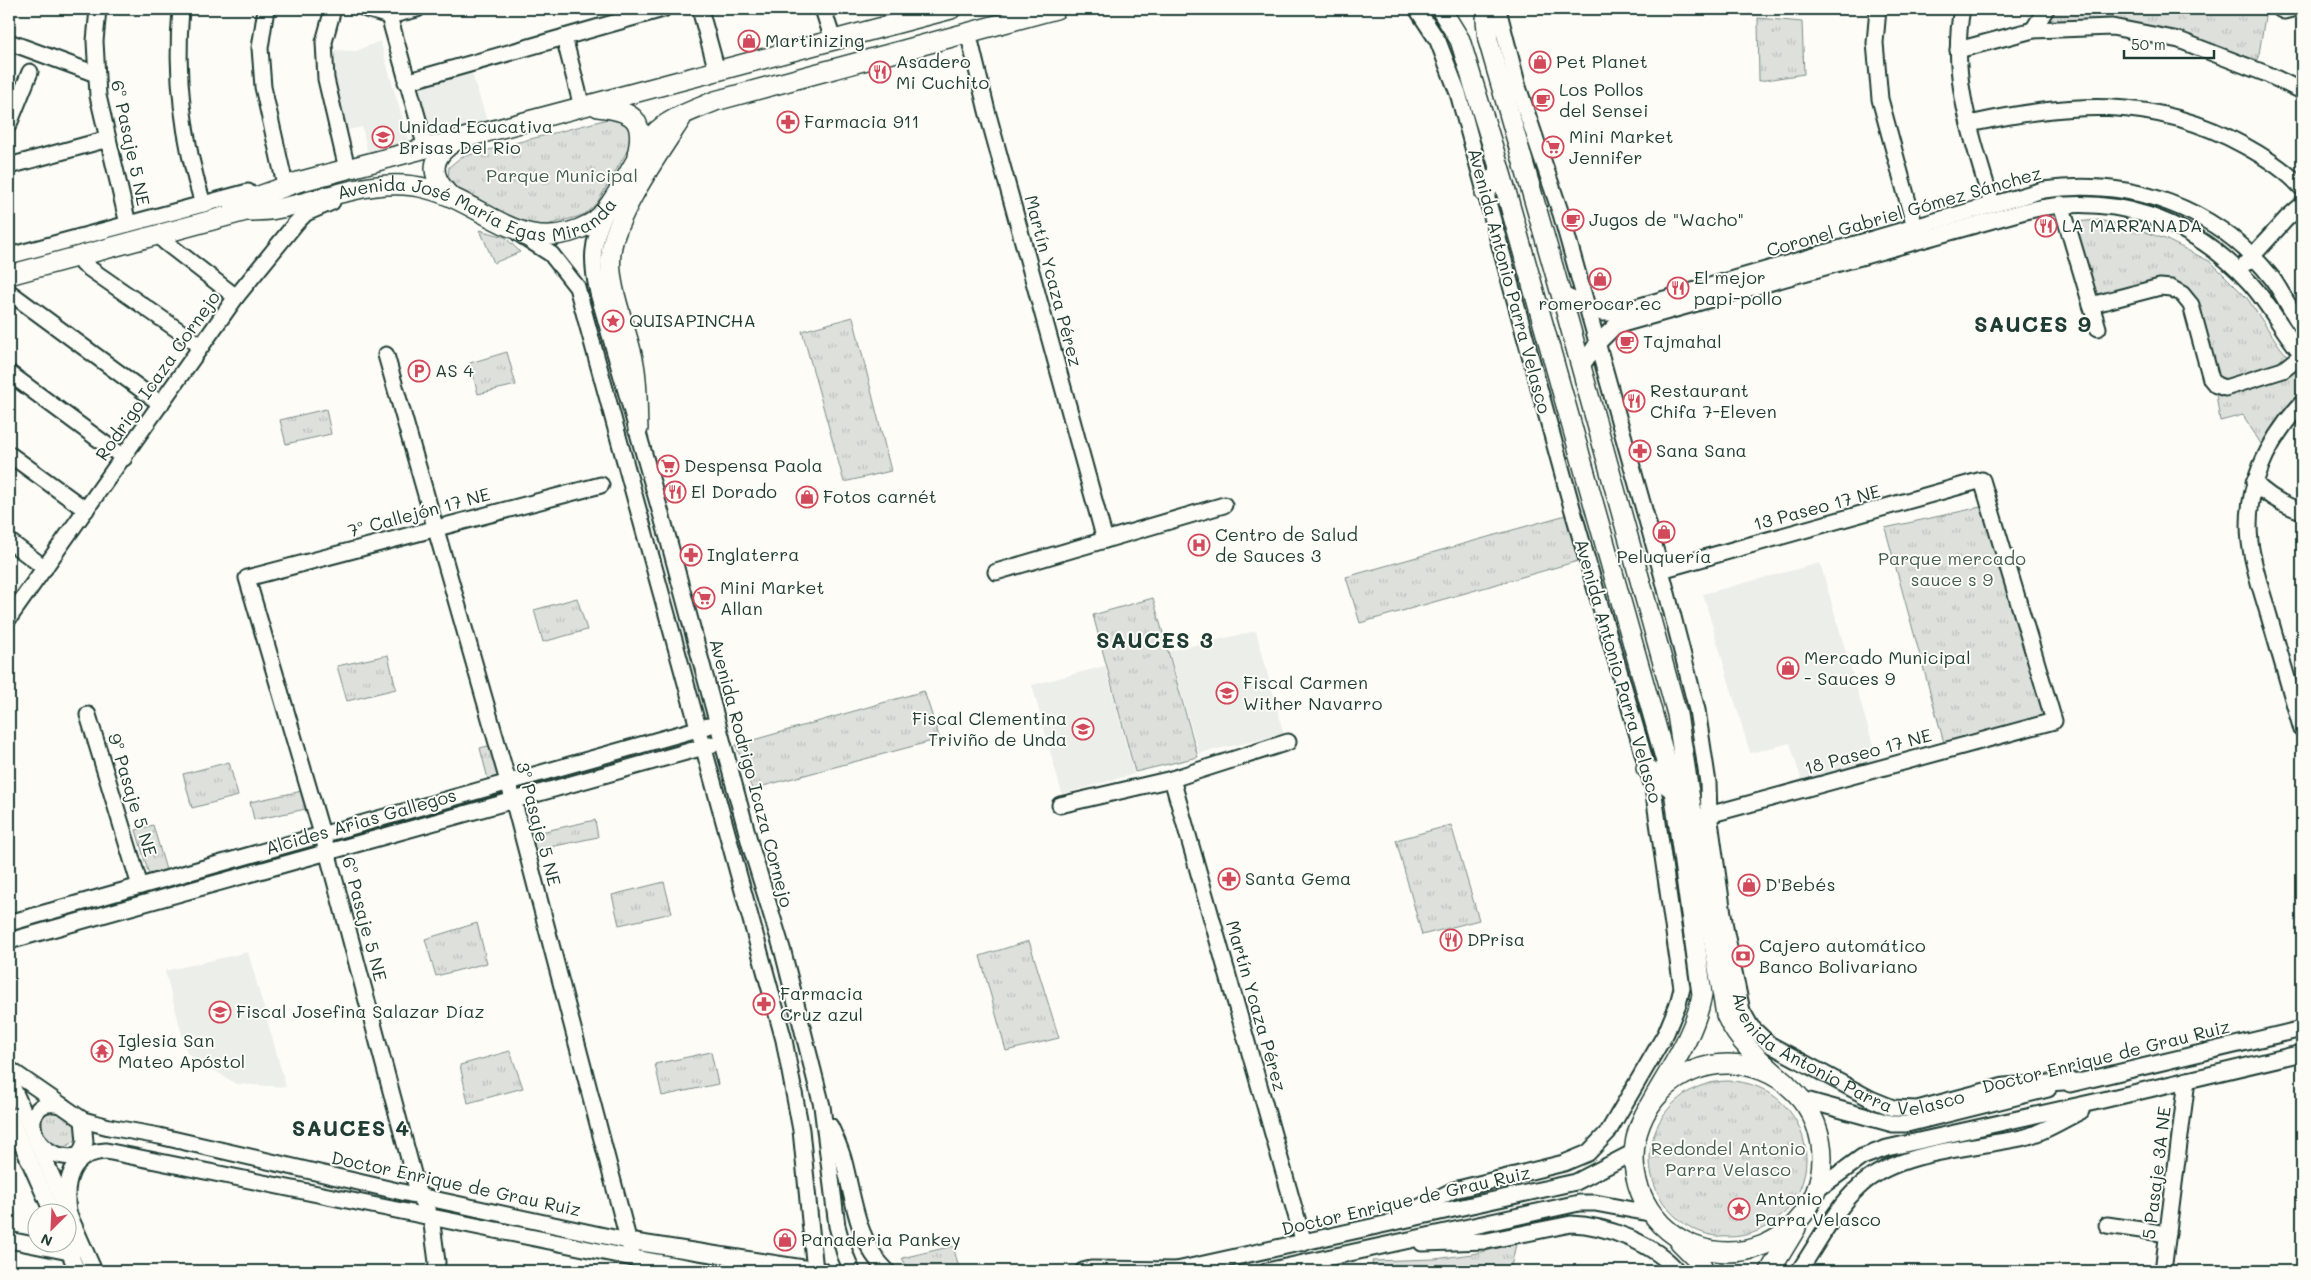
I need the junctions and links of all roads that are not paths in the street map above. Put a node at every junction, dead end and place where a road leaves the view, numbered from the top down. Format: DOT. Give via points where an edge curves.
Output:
graph roads {
  1 [pos="98,9"];
  2 [pos="181,9"];
  3 [pos="266,9"];
  4 [pos="333,9"];
  5 [pos="366,9"];
  6 [pos="417,9"];
  7 [pos="663,9"];
  8 [pos="700,9"];
  9 [pos="824,9"];
  10 [pos="951,9"];
  11 [pos="1056,9"];
  12 [pos="1417,9"];
  13 [pos="1441,9"];
  14 [pos="1487,9"];
  15 [pos="1498,9"];
  16 [pos="1878,9"];
  17 [pos="1962,9"];
  18 [pos="2046,9"];
  19 [pos="2280,9"];
  20 [pos="2292,9"];
  21 [pos="388,13"];
  22 [pos="2033,30"];
  23 [pos="968,32"];
  24 [pos="564,37"];
  25 [pos="833,40"];
  26 [pos="9,42"];
  27 [pos="1958,50"];
  28 [pos="717,71"];
  29 [pos="30,72"];
  30 [pos="96,74"];
  31 [pos="406,82"];
  32 [pos="2302,91"];
  33 [pos="585,106"];
  34 [pos="682,116"];
  35 [pos="9,124"];
  36 [pos="1968,124"];
  37 [pos="108,139"];
  38 [pos="458,140"];
  39 [pos="426,148"];
  40 [pos="637,156"];
  41 [pos="9,166"];
  42 [pos="347,169"];
  43 [pos="1500,170"];
  44 [pos="291,181"];
  45 [pos="366,187"];
  46 [pos="2302,188"];
  47 [pos="1485,193"];
  48 [pos="451,197"];
  49 [pos="612,202"];
  50 [pos="203,204"];
  51 [pos="1992,204"];
  52 [pos="2061,204"];
  53 [pos="2302,205"];
  54 [pos="275,209"];
  55 [pos="128,224"];
  56 [pos="512,229"];
  57 [pos="1917,234"];
  58 [pos="165,242"];
  59 [pos="110,243"];
  60 [pos="9,256"];
  61 [pos="2252,256"];
  62 [pos="83,264"];
  63 [pos="9,266"];
  64 [pos="2239,272"];
  65 [pos="9,275"];
  66 [pos="9,282"];
  67 [pos="9,292"];
  68 [pos="1561,294"];
  69 [pos="236,296"];
  70 [pos="2091,305"];
  71 [pos="1587,307"];
  72 [pos="2302,327"];
  73 [pos="2098,328"];
  74 [pos="1596,345"];
  75 [pos="201,346"];
  76 [pos="2302,354"];
  77 [pos="386,355"];
  78 [pos="1581,367"];
  79 [pos="9,373"];
  80 [pos="161,404"];
  81 [pos="2299,411"];
  82 [pos="638,429"];
  83 [pos="9,454"];
  84 [pos="124,458"];
  85 [pos="2254,482"];
  86 [pos="601,485"];
  87 [pos="1224,505"];
  88 [pos="86,510"];
  89 [pos="2302,511"];
  90 [pos="436,528"];
  91 [pos="1105,540"];
  92 [pos="9,541"];
  93 [pos="45,568"];
  94 [pos="1661,570"];
  95 [pos="996,572"];
  96 [pos="247,578"];
  97 [pos="9,618"];
  98 [pos="88,715"];
  99 [pos="2054,722"];
  100 [pos="718,724"];
  101 [pos="699,729"];
  102 [pos="2302,730"];
  103 [pos="724,742"];
  104 [pos="1288,742"];
  105 [pos="703,747"];
  106 [pos="1646,768"];
  107 [pos="1172,779"];
  108 [pos="508,782"];
  109 [pos="1674,790"];
  110 [pos="513,799"];
  111 [pos="1060,805"];
  112 [pos="1701,817"];
  113 [pos="322,835"];
  114 [pos="327,852"];
  115 [pos="140,886"];
  116 [pos="9,923"];
  117 [pos="9,942"];
  118 [pos="2302,1029"];
  119 [pos="2302,1053"];
  120 [pos="9,1069"];
  121 [pos="9,1079"];
  122 [pos="2187,1080"];
  123 [pos="2079,1082"];
  124 [pos="1786,1083"];
  125 [pos="1802,1098"];
  126 [pos="2099,1101"];
  127 [pos="63,1106"];
  128 [pos="822,1106"];
  129 [pos="1647,1110"];
  130 [pos="9,1115"];
  131 [pos="83,1120"];
  132 [pos="36,1140"];
  133 [pos="1634,1152"];
  134 [pos="81,1159"];
  135 [pos="1818,1189"];
  136 [pos="419,1196"];
  137 [pos="48,1202"];
  138 [pos="64,1202"];
  139 [pos="67,1202"];
  140 [pos="1806,1212"];
  141 [pos="431,1217"];
  142 [pos="1392,1221"];
  143 [pos="1659,1221"];
  144 [pos="2107,1225"];
  145 [pos="2168,1234"];
  146 [pos="9,1240"];
  147 [pos="628,1241"];
  148 [pos="28,1242"];
  149 [pos="1304,1243"];
  150 [pos="1385,1244"];
  151 [pos="73,1252"];
  152 [pos="77,1252"];
  153 [pos="633,1258"];
  154 [pos="818,1270"];
  155 [pos="1176,1270"];
  156 [pos="77,1271"];
  157 [pos="94,1271"];
  158 [pos="436,1271"];
  159 [pos="708,1271"];
  160 [pos="852,1271"];
  161 [pos="887,1271"];
  162 [pos="1083,1271"];
  163 [pos="1267,1271"];
  164 [pos="1677,1271"];
  165 [pos="1704,1271"];
  166 [pos="1770,1271"];
  167 [pos="1799,1271"];
  168 [pos="2163,1271"];
  1 -- 30 [label="street, 6º Pasaje 5 NE"];
  2 -- 50 [label="street" via="178,44 180,106 191,164"];
  3 -- 44 [label="street" via="260,48 263,87"];
  4 -- 42 [label="street" via="324,42 326,79"];
  5 -- 21 [label="street"];
  6 -- 21 [label="street"];
  7 -- 24 [label="street"];
  8 -- 28 [label="street"];
  9 -- 25 [label="street"];
  10 -- 25 [label="main road, Avenida José María Egas Miranda"];
  11 -- 23 [label="main road, Avenida José María Egas Miranda"];
  12 -- 47 [label="street, Avenida Antonio Parra Velasco" via="1438,41 1458,93"];
  13 -- 43 [label="main road, Avenida Antonio Parra Velasco" via="1460,40"];
  14 -- 68 [label="main road, Avenida Antonio Parra Velasco" via="1488,40"];
  15 -- 71 [label="street, Avenida Antonio Parra Velasco" via="1518,87 1561,214"];
  16 -- 57 [label="street" via="1875,43 1880,99"];
  17 -- 27 [label="street"];
  18 -- 22 [label="street"];
  19 -- 20 [label="street"];
  21 -- 31 [label="street"];
  22 -- 27 [label="street"];
  22 -- 32 [label="street" via="2108,26 2169,37 2267,74"];
  23 -- 34 [label="main road, Avenida José María Egas Miranda" via="733,95"];
  23 -- 91 [label="street, Martín Ycaza Pérez"];
  24 -- 31 [label="street"];
  24 -- 33 [label="street"];
  25 -- 28 [label="main road, Avenida José María Egas Miranda"];
  26 -- 30 [label="street"];
  27 -- 36 [label="street" via="1960,85"];
  28 -- 33 [label="main road, Avenida José María Egas Miranda"];
  29 -- 35 [label="street"];
  30 -- 37 [label="street, 6º Pasaje 5 NE"];
  31 -- 39 [label="street"];
  33 -- 38 [label="main road, Avenida José María Egas Miranda"];
  33 -- 40 [label="main road" via="616,108 631,115 640,132"];
  34 -- 40 [label="main road, Avenida José María Egas Miranda" via="654,134"];
  34 -- 82 [label="main road" via="624,215 613,240 611,254 614,283 634,366"];
  36 -- 46 [label="street" via="2074,107 2145,111 2177,118 2231,138 2275,165"];
  36 -- 51 [label="street"];
  37 -- 41 [label="street"];
  37 -- 55 [label="street, 6º Pasaje 5 NE"];
  38 -- 39 [label="main road, Avenida José María Egas Miranda"];
  38 -- 48 [label="main road" via="442,152 435,169 437,181"];
  39 -- 42 [label="main road, Avenida José María Egas Miranda"];
  40 -- 49 [label="main road, Avenida José María Egas Miranda"];
  42 -- 44 [label="main road, Avenida José María Egas Miranda"];
  43 -- 47 [label="main road"];
  43 -- 109 [label="main road, Avenida Antonio Parra Velasco"];
  44 -- 50 [label="street"];
  44 -- 59 [label="main road, Avenida José María Egas Miranda" via="244,202"];
  45 -- 48 [label="main road, Avenida José María Egas Miranda" via="419,186"];
  45 -- 54 [label="main road, Avenida José María Egas Miranda"];
  45 -- 69 [label="street, Rodrigo Icaza Cornejo" via="306,213 278,242"];
  47 -- 106 [label="street, Avenida Antonio Parra Velasco"];
  48 -- 56 [label="main road, Avenida José María Egas Miranda"];
  49 -- 56 [label="main road, Avenida José María Egas Miranda" via="590,224 564,232 536,235"];
  49 -- 82 [label="street, Avenida Rodrigo Icaza Cornejo" via="595,238 593,262 598,294"];
  50 -- 55 [label="street"];
  51 -- 57 [label="street, Coronel Gabriel Gómez Sánchez"];
  51 -- 61 [label="street, Coronel Gabriel Gómez Sánchez" via="2060,188 2124,190 2167,202 2191,213 2231,238"];
  52 -- 57 [label="street, Coronel Gabriel Gómez Sánchez"];
  52 -- 64 [label="street, Coronel Gabriel Gómez Sánchez" via="2110,206 2158,218 2205,242"];
  52 -- 70 [label="street"];
  53 -- 61 [label="street"];
  54 -- 58 [label="street" via="248,220"];
  54 -- 59 [label="main road, Avenida José María Egas Miranda" via="246,211"];
  55 -- 60 [label="street"];
  56 -- 101 [label="street" via="551,254 577,286"];
  57 -- 71 [label="street, Coronel Gabriel Gómez Sánchez" via="1616,313 1602,313"];
  57 -- 74 [label="street, Coronel Gabriel Gómez Sánchez" via="1615,326"];
  58 -- 62 [label="street"];
  58 -- 69 [label="street"];
  59 -- 63 [label="main road"];
  59 -- 65 [label="main road"];
  61 -- 64 [label="street"];
  61 -- 72 [label="street, Coronel Gabriel Gómez Sánchez" via="2277,286"];
  62 -- 66 [label="street"];
  62 -- 75 [label="street"];
  64 -- 76 [label="street, Coronel Gabriel Gómez Sánchez"];
  67 -- 80 [label="street"];
  68 -- 71 [label="street, Coronel Gabriel Gómez Sánchez"];
  68 -- 78 [label="main road, Avenida Antonio Parra Velasco"];
  69 -- 75 [label="street, Rodrigo Icaza Cornejo"];
  70 -- 73 [label="street"];
  70 -- 76 [label="street" via="2160,287 2172,288 2182,294 2191,305 2211,379 2225,388 2282,370"];
  71 -- 74 [label="street, Avenida Antonio Parra Velasco"];
  74 -- 78 [label="street, Coronel Gabriel Gómez Sánchez"];
  74 -- 94 [label="street, Avenida Antonio Parra Velasco"];
  75 -- 80 [label="street, Rodrigo Icaza Cornejo"];
  77 -- 90 [label="street, 3º Pasaje 5 NE"];
  78 -- 112 [label="main road, Avenida Antonio Parra Velasco" via="1678,714"];
  79 -- 84 [label="street"];
  80 -- 84 [label="street, Rodrigo Icaza Cornejo"];
  81 -- 85 [label="street" via="2260,465"];
  82 -- 100 [label="street, Avenida Rodrigo Icaza Cornejo"];
  83 -- 88 [label="street"];
  84 -- 88 [label="street, Rodrigo Icaza Cornejo"];
  85 -- 89 [label="street" via="2264,493"];
  85 -- 102 [label="street" via="2249,522 2253,559"];
  86 -- 90 [label="street, 7º Callejón 17 NE"];
  87 -- 91 [label="street"];
  88 -- 93 [label="street, Rodrigo Icaza Cornejo"];
  90 -- 96 [label="street, 7º Callejón 17 NE"];
  90 -- 108 [label="street, 3º Pasaje 5 NE"];
  91 -- 95 [label="street"];
  92 -- 93 [label="street"];
  93 -- 97 [label="street, Rodrigo Icaza Cornejo"];
  94 -- 99 [label="street, 13 Paseo 17 NE" via="1982,480"];
  94 -- 112 [label="street, Avenida Antonio Parra Velasco" via="1697,710 1708,783"];
  96 -- 113 [label="street, 6º Pasaje 5 NE"];
  98 -- 115 [label="street, 9º Pasaje 5 NE"];
  99 -- 112 [label="street, 18 Paseo 17 NE"];
  100 -- 101 [label="street, Alcides Arias Gallegos"];
  100 -- 103 [label="street, Avenida Rodrigo Icaza Cornejo"];
  101 -- 105 [label="street"];
  101 -- 108 [label="street, Alcides Arias Gallegos"];
  103 -- 105 [label="street, Alcides Arias Gallegos"];
  103 -- 128 [label="street, Avenida Rodrigo Icaza Cornejo"];
  104 -- 107 [label="street"];
  105 -- 110 [label="street, Alcides Arias Gallegos"];
  105 -- 154 [label="street" via="784,1040 801,1130"];
  106 -- 109 [label="main road"];
  106 -- 142 [label="street, Avenida Antonio Parra Velasco" via="1653,788 1681,974 1678,1004 1666,1032 1608,1132 1588,1153 1564,1163 1454,1190"];
  107 -- 111 [label="street"];
  107 -- 149 [label="street, Martín Ycaza Pérez"];
  108 -- 110 [label="street, 3º Pasaje 5 NE"];
  108 -- 113 [label="street, Alcides Arias Gallegos"];
  109 -- 129 [label="main road, Avenida Antonio Parra Velasco" via="1702,994 1690,1033"];
  110 -- 114 [label="street, Alcides Arias Gallegos"];
  110 -- 147 [label="street, 3º Pasaje 5 NE"];
  112 -- 123 [label="street, Avenida Antonio Parra Velasco" via="1738,998 1752,1027 1769,1044 1871,1099 1904,1110 2004,1086"];
  112 -- 124 [label="main road, Avenida Antonio Parra Velasco" via="1726,1015 1744,1045"];
  113 -- 114 [label="street, 6º Pasaje 5 NE"];
  113 -- 115 [label="street, Alcides Arias Gallegos"];
  114 -- 117 [label="street, Alcides Arias Gallegos"];
  114 -- 136 [label="street, 6º Pasaje 5 NE"];
  115 -- 116 [label="street, Alcides Arias Gallegos"];
  118 -- 123 [label="street, Doctor Enrique de Grau Ruiz"];
  119 -- 122 [label="street"];
  120 -- 127 [label="street, Doctor Enrique de Grau Ruiz"];
  121 -- 132 [label="street"];
  122 -- 126 [label="street"];
  122 -- 145 [label="street, 5 Pasaje 3A NE"];
  123 -- 125 [label="street, Doctor Enrique de Grau Ruiz" via="1907,1124 1893,1124"];
  124 -- 125 [label="main road"];
  124 -- 129 [label="main road" via="1758,1068 1726,1063 1684,1075 1667,1086"];
  125 -- 135 [label="main road" via="1821,1136 1823,1163"];
  126 -- 135 [label="street" via="1874,1152"];
  126 -- 167 [label="street" via="2024,1138 1962,1147 1908,1161 1875,1174 1850,1196"];
  127 -- 131 [label="street, Doctor Enrique de Grau Ruiz"];
  127 -- 132 [label="street" via="48,1104 36,1112 32,1126"];
  128 -- 160 [label="street, Avenida Rodrigo Icaza Cornejo" via="837,1226"];
  128 -- 161 [label="street" via="844,1159 856,1213 869,1251"];
  129 -- 133 [label="main road" via="1635,1140"];
  130 -- 137 [label="street"];
  131 -- 134 [label="street" via="85,1142"];
  131 -- 136 [label="street, Doctor Enrique de Grau Ruiz"];
  132 -- 134 [label="street" via="51,1152"];
  132 -- 138 [label="street"];
  133 -- 142 [label="street, Doctor Enrique de Grau Ruiz" via="1576,1182"];
  133 -- 143 [label="main road" via="1635,1172 1645,1202"];
  134 -- 139 [label="street" via="66,1191"];
  134 -- 141 [label="street, Doctor Enrique de Grau Ruiz" via="99,1152 120,1153"];
  135 -- 140 [label="main road"];
  136 -- 141 [label="street, 6º Pasaje 5 NE"];
  136 -- 147 [label="street, Doctor Enrique de Grau Ruiz"];
  140 -- 143 [label="main road" via="1783,1235 1754,1249 1723,1252 1692,1244"];
  140 -- 166 [label="main road"];
  141 -- 153 [label="street, Doctor Enrique de Grau Ruiz"];
  141 -- 158 [label="street, 6º Pasaje 5 NE"];
  142 -- 149 [label="street, Doctor Enrique de Grau Ruiz"];
  143 -- 150 [label="street" via="1595,1203 1579,1203"];
  143 -- 165 [label="main road" via="1691,1252"];
  144 -- 145 [label="street"];
  145 -- 168 [label="street, 5 Pasaje 3A NE"];
  146 -- 148 [label="street"];
  147 -- 153 [label="street, 3º Pasaje 5 NE"];
  147 -- 154 [label="street, Doctor Enrique de Grau Ruiz"];
  149 -- 155 [label="street, Doctor Enrique de Grau Ruiz"];
  150 -- 163 [label="street"];
  150 -- 164 [label="street" via="1487,1241 1584,1224 1615,1232 1652,1250"];
  151 -- 156 [label="street"];
  152 -- 157 [label="street"];
  153 -- 159 [label="street, Doctor Enrique de Grau Ruiz"];
  155 -- 162 [label="street, Doctor Enrique de Grau Ruiz"];
}
